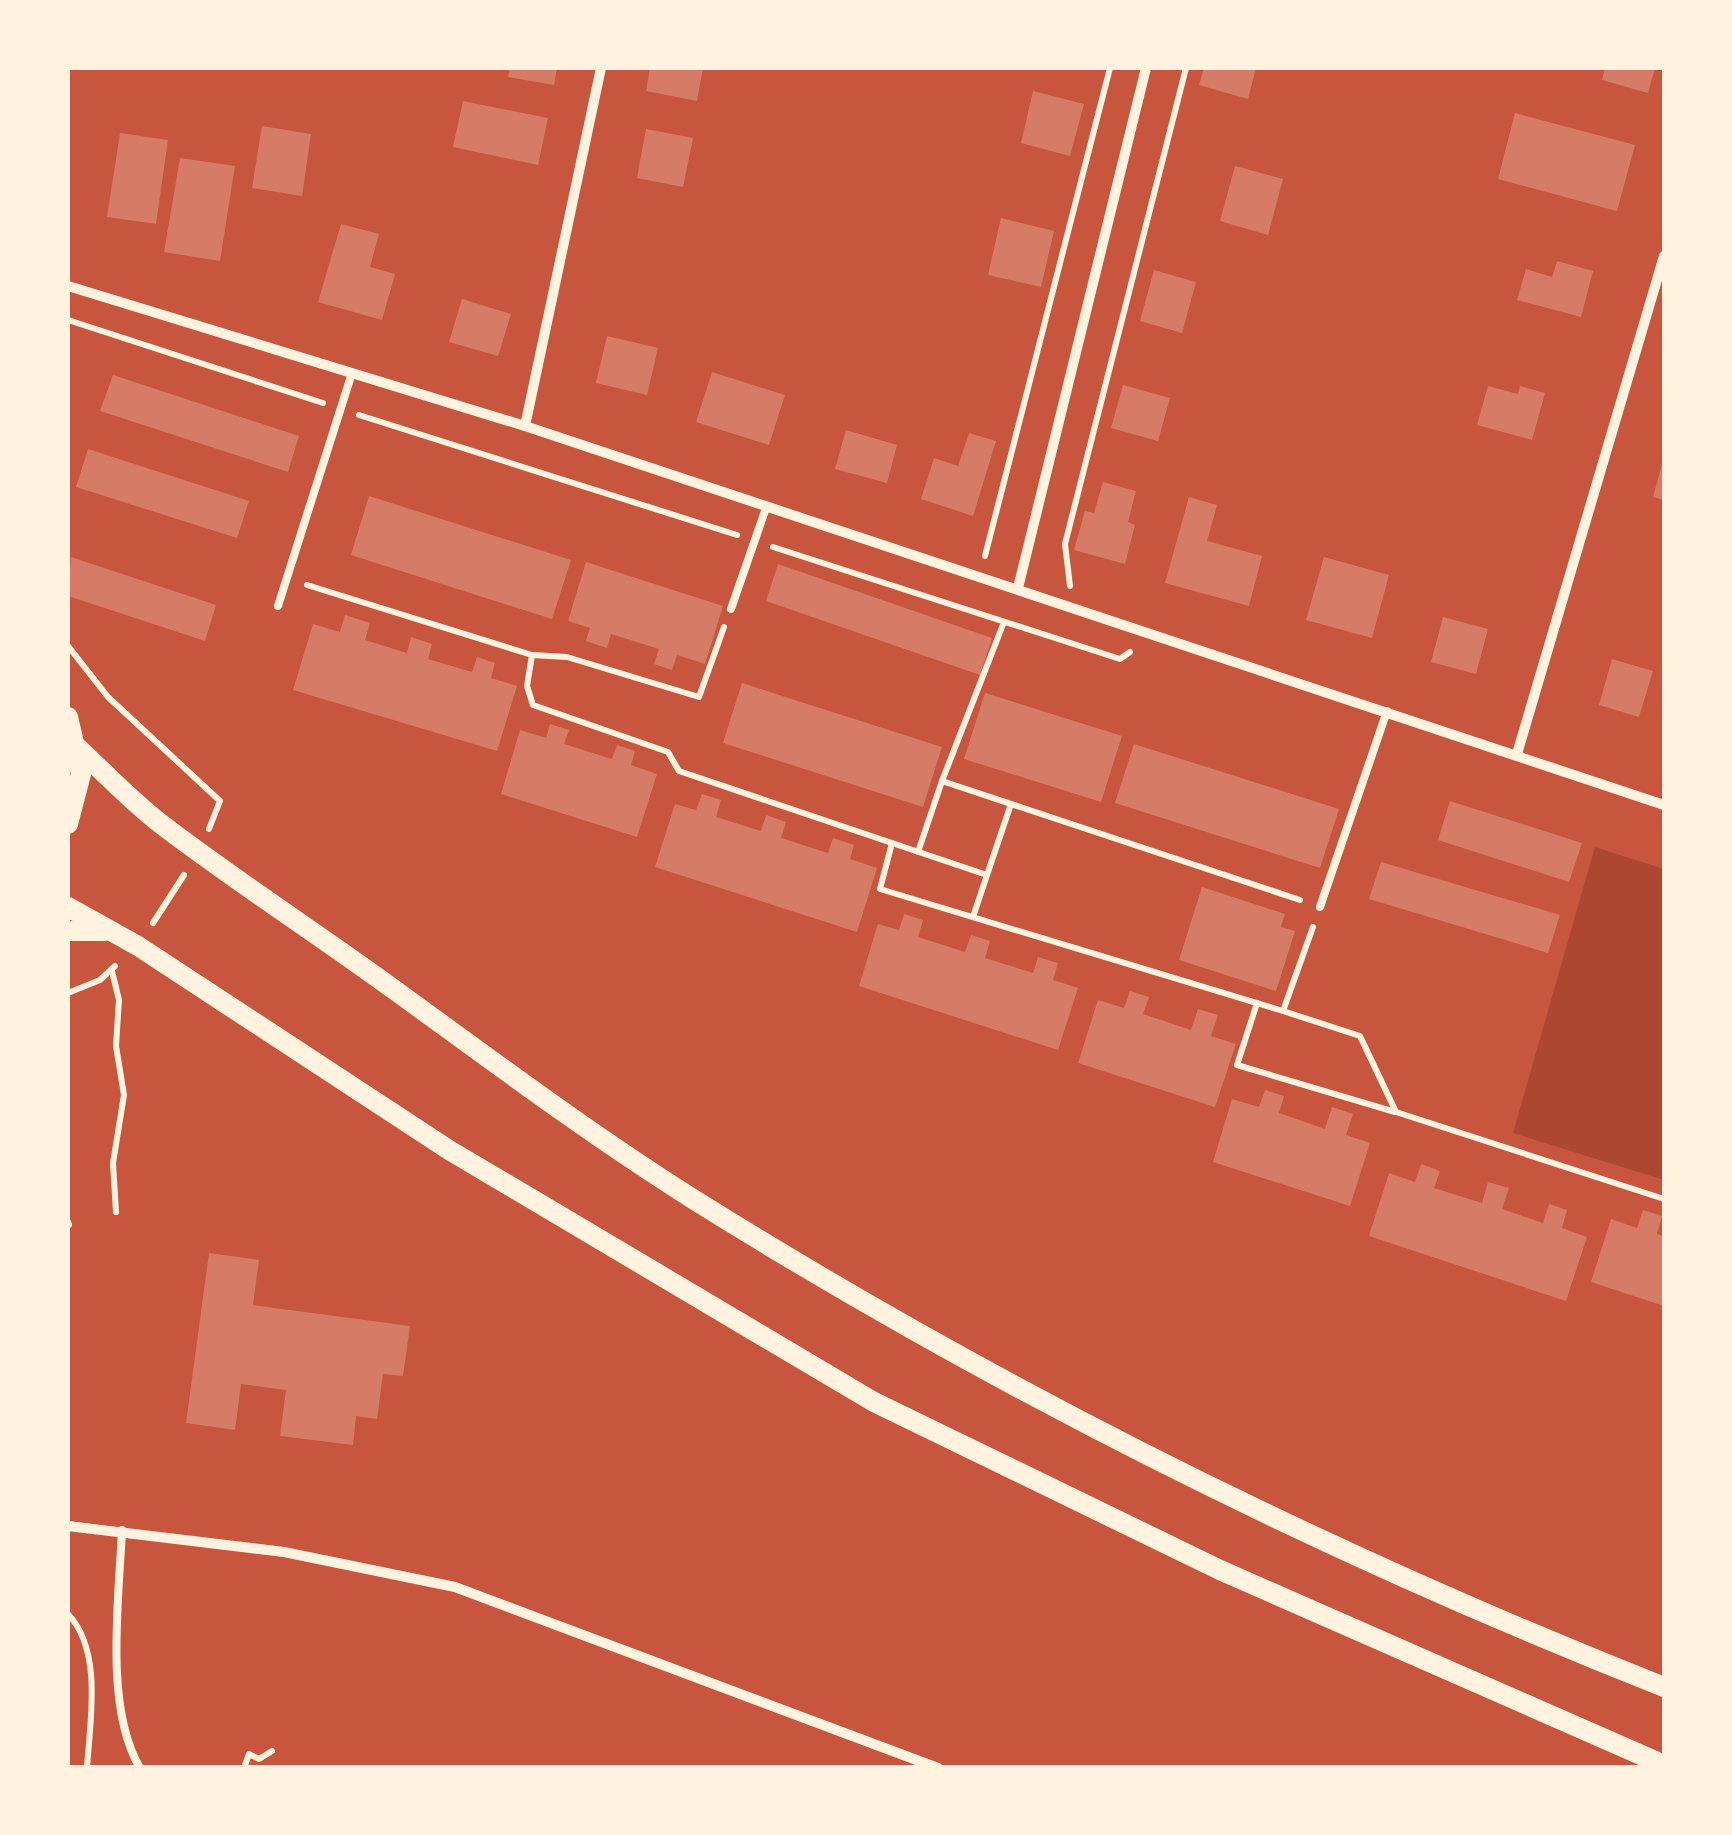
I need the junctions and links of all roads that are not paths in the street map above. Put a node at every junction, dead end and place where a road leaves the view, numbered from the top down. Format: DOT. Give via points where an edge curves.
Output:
graph roads {
  1 [pos="601,68"];
  2 [pos="1146,68"];
  3 [pos="1664,256"];
  4 [pos="68,286"];
  5 [pos="352,373"];
  6 [pos="526,426"];
  7 [pos="766,508"];
  8 [pos="1018,588"];
  9 [pos="278,606"];
  10 [pos="731,609"];
  11 [pos="1387,711"];
  12 [pos="68,717"];
  13 [pos="78,748"];
  14 [pos="1518,754"];
  15 [pos="1664,805"];
  16 [pos="68,824"];
  17 [pos="68,907"];
  18 [pos="1320,907"];
  19 [pos="68,931"];
  20 [pos="113,932"];
  21 [pos="68,1526"];
  22 [pos="122,1530"];
  23 [pos="1664,1687"];
  24 [pos="1664,1765"];
  25 [pos="140,1768"];
  26 [pos="938,1768"];
  1 -- 6 [label="street"];
  2 -- 8 [label="street"];
  3 -- 14 [label="street"];
  4 -- 5 [label="street"];
  5 -- 6 [label="street"];
  5 -- 9 [label="lane"];
  6 -- 7 [label="street"];
  7 -- 8 [label="street"];
  7 -- 10 [label="lane"];
  8 -- 11 [label="street"];
  11 -- 14 [label="street"];
  11 -- 18 [label="lane"];
  12 -- 13 [label="main road"];
  13 -- 16 [label="main road" via="82,774"];
  13 -- 23 [label="main road" via="158,822 544,1100 902,1324 1327,1543"];
  14 -- 15 [label="street"];
  17 -- 20 [label="main road"];
  19 -- 20 [label="main road"];
  20 -- 24 [label="main road" via="465,1160 874,1402 1220,1570"];
  21 -- 22 [label="street"];
  22 -- 25 [label="lane" via="122,1724"];
  22 -- 26 [label="street" via="284,1552 454,1587"];
}
